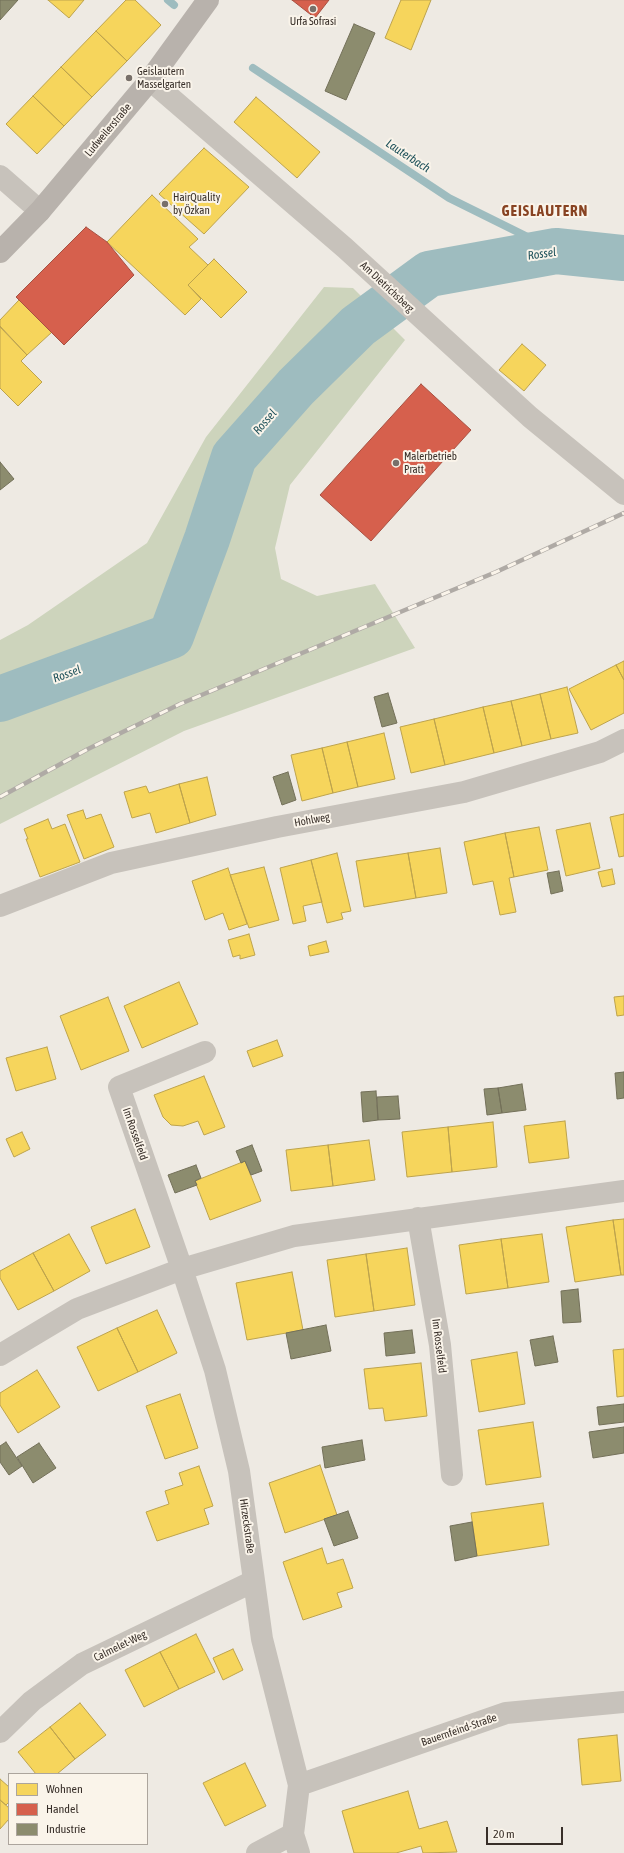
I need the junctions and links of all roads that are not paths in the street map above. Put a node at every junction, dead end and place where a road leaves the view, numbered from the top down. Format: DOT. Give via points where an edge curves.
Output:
graph roads {
  1 [pos="208,0"];
  2 [pos="150,80"];
  3 [pos="0,176"];
  4 [pos="40,211"];
  5 [pos="0,252"];
  6 [pos="624,494"];
  7 [pos="624,740"];
  8 [pos="0,906"];
  9 [pos="205,1052"];
  10 [pos="624,1191"];
  11 [pos="418,1218"];
  12 [pos="182,1269"];
  13 [pos="0,1355"];
  14 [pos="452,1475"];
  15 [pos="254,1581"];
  16 [pos="624,1702"];
  17 [pos="0,1732"];
  18 [pos="299,1785"];
  19 [pos="296,1844"];
  20 [pos="257,1853"];
  1 -- 2 [label="main road, Ludweilerstraße"];
  2 -- 4 [label="main road, Ludweilerstraße"];
  2 -- 6 [label="street, Am Dietrichsberg" via="345,248 530,417"];
  3 -- 4 [label="street"];
  4 -- 5 [label="main road, Ludweilerstraße"];
  7 -- 8 [label="street, Hohlweg" via="600,752 464,792 276,827 111,863"];
  9 -- 12 [label="street, Im Rosselfeld" via="119,1087"];
  10 -- 11 [label="street"];
  11 -- 12 [label="street" via="294,1236"];
  11 -- 14 [label="street, Im Rosselfeld" via="440,1345"];
  12 -- 13 [label="street" via="77,1309"];
  12 -- 15 [label="street, Hirzeckstraße" via="215,1370 239,1471"];
  15 -- 17 [label="street, Calmelet-Weg" via="82,1664 32,1701"];
  15 -- 18 [label="street, Hirzeckstraße" via="262,1639"];
  16 -- 18 [label="street, Bauernfeind-Straße" via="506,1713"];
  18 -- 19 [label="street"];
  19 -- 20 [label="street"];
}
